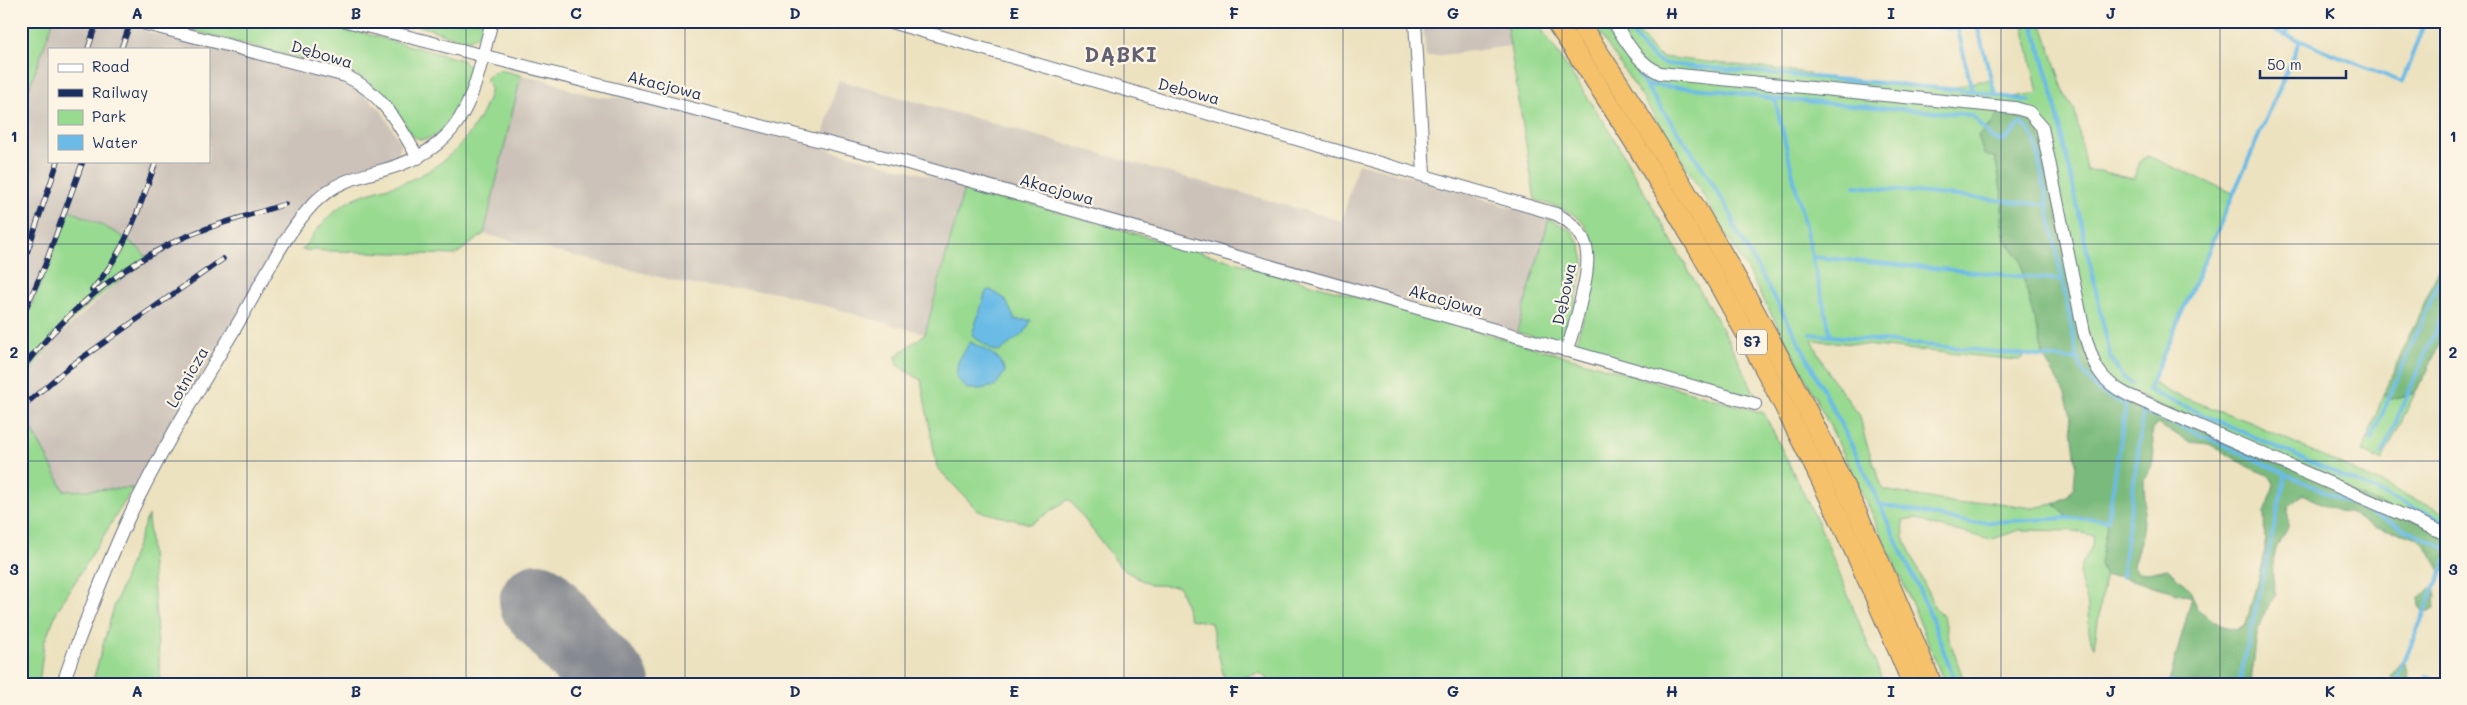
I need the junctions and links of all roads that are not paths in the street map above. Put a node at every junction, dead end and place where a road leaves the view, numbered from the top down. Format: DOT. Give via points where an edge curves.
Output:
graph roads {
  1 [pos="147,21"];
  2 [pos="346,21"];
  3 [pos="492,21"];
  4 [pos="887,21"];
  5 [pos="1415,21"];
  6 [pos="1555,21"];
  7 [pos="1578,21"];
  8 [pos="1613,21"];
  9 [pos="484,57"];
  10 [pos="418,158"];
  11 [pos="1424,174"];
  12 [pos="1566,351"];
  13 [pos="1755,404"];
  14 [pos="2446,534"];
  15 [pos="63,684"];
  16 [pos="1912,684"];
  17 [pos="1932,684"];
  1 -- 10 [label="street, Dębowa" via="146,24 346,76 362,83 388,108"];
  2 -- 9 [label="street, Akacjowa"];
  3 -- 9 [label="street"];
  4 -- 11 [label="street, Dębowa"];
  5 -- 11 [label="street"];
  6 -- 16 [label="highway, S7" via="1636,144 1757,351 1858,557"];
  7 -- 17 [label="highway, S7" via="1695,203 1775,344 1850,493"];
  8 -- 14 [label="street" via="1638,58 1660,73 2016,108 2029,112 2042,127 2086,340 2092,360 2106,381 2128,395"];
  9 -- 10 [label="street" via="476,88 460,119 440,142"];
  9 -- 12 [label="street, Akacjowa" via="904,162"];
  10 -- 15 [label="street, Lotnicza" via="360,175 327,191 291,235 155,465 116,545"];
  11 -- 12 [label="street, Dębowa" via="1556,214 1570,221 1580,233 1586,244 1589,268"];
  12 -- 13 [label="street, Akacjowa"];
}
